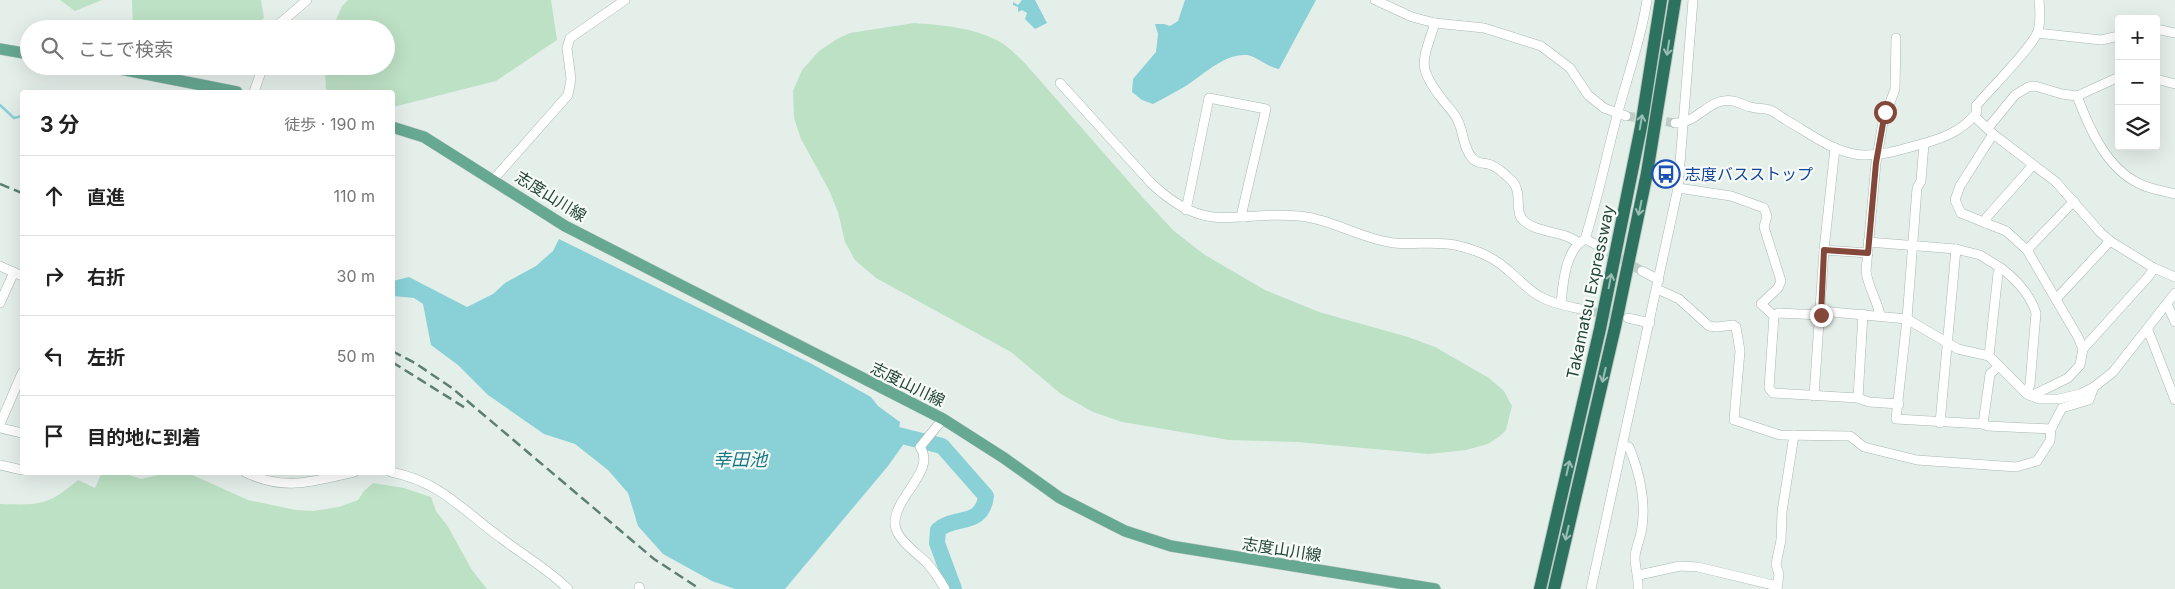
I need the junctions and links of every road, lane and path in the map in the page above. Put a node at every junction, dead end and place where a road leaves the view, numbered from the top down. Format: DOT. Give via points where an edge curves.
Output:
graph roads {
  1 [pos="307,0"];
  2 [pos="625,0"];
  3 [pos="1375,0"];
  4 [pos="1647,0"];
  5 [pos="1662,0"];
  6 [pos="1675,0"];
  7 [pos="1693,0"];
  8 [pos="2039,0"];
  9 [pos="284,20"];
  10 [pos="1435,23"];
  11 [pos="2160,30"];
  12 [pos="2037,33"];
  13 [pos="2175,33"];
  14 [pos="2115,37"];
  15 [pos="1896,38"];
  16 [pos="0,49"];
  17 [pos="20,52"];
  18 [pos="150,75"];
  19 [pos="260,75"];
  20 [pos="2115,79"];
  21 [pos="2160,80"];
  22 [pos="1060,83"];
  23 [pos="2175,84"];
  24 [pos="227,90"];
  25 [pos="255,90"];
  26 [pos="2077,96"];
  27 [pos="1621,115"];
  28 [pos="1974,116"];
  29 [pos="1679,124"];
  30 [pos="395,128"];
  31 [pos="1990,131"];
  32 [pos="1924,144"];
  33 [pos="1836,148"];
  34 [pos="1878,154"];
  35 [pos="2033,165"];
  36 [pos="493,180"];
  37 [pos="1678,188"];
  38 [pos="2175,194"];
  39 [pos="2074,201"];
  40 [pos="1186,210"];
  41 [pos="1244,218"];
  42 [pos="1985,223"];
  43 [pos="1582,241"];
  44 [pos="2110,241"];
  45 [pos="1868,242"];
  46 [pos="1597,245"];
  47 [pos="1913,245"];
  48 [pos="1956,249"];
  49 [pos="1824,250"];
  50 [pos="2027,250"];
  51 [pos="1868,253"];
  52 [pos="0,266"];
  53 [pos="2001,268"];
  54 [pos="2154,268"];
  55 [pos="1642,271"];
  56 [pos="18,274"];
  57 [pos="2175,277"];
  58 [pos="1658,284"];
  59 [pos="2175,293"];
  60 [pos="2057,298"];
  61 [pos="0,303"];
  62 [pos="1561,304"];
  63 [pos="2167,304"];
  64 [pos="1588,311"];
  65 [pos="1821,313"];
  66 [pos="1863,314"];
  67 [pos="1880,315"];
  68 [pos="1774,316"];
  69 [pos="1628,318"];
  70 [pos="1907,319"];
  71 [pos="2175,322"];
  72 [pos="1650,323"];
  73 [pos="2148,330"];
  74 [pos="1947,343"];
  75 [pos="2083,349"];
  76 [pos="1990,356"];
  77 [pos="1999,366"];
  78 [pos="20,378"];
  79 [pos="2094,387"];
  80 [pos="2029,395"];
  81 [pos="1814,396"];
  82 [pos="1858,398"];
  83 [pos="2175,400"];
  84 [pos="1899,404"];
  85 [pos="943,419"];
  86 [pos="1940,423"];
  87 [pos="1983,424"];
  88 [pos="0,426"];
  89 [pos="2051,430"];
  90 [pos="20,432"];
  91 [pos="1794,435"];
  92 [pos="1623,446"];
  93 [pos="0,464"];
  94 [pos="20,469"];
  95 [pos="395,473"];
  96 [pos="251,475"];
  97 [pos="340,475"];
  98 [pos="1639,575"];
  99 [pos="1413,587"];
  100 [pos="1777,588"];
  101 [pos="568,589"];
  102 [pos="945,589"];
  103 [pos="1435,589"];
  104 [pos="1540,589"];
  105 [pos="1554,589"];
  106 [pos="1591,589"];
  107 [pos="1638,589"];
  1 -- 9 [label="street"];
  2 -- 36 [label="street" via="570,38 566,48 571,79 568,95"];
  3 -- 10 [label="street" via="1412,17"];
  4 -- 27 [label="street"];
  104 -- 5 [label="highway, Takamatsu Expressway, one-way" via="1602,319 1641,127"];
  6 -- 105 [label="highway, Takamatsu Expressway, one-way" via="1643,192"];
  7 -- 29 [label="street"];
  8 -- 12 [label="street"];
  10 -- 27 [label="street" via="1484,28 1541,46 1570,68 1588,95 1604,108"];
  10 -- 43 [label="street" via="1425,54 1427,80 1458,120 1468,153 1513,181 1519,194 1519,216 1524,221 1548,232"];
  11 -- 13 [label="street"];
  12 -- 14 [label="street" via="2101,40"];
  12 -- 28 [label="street" via="1976,106"];
  15 -- 34 [label="street" via="1895,89 1882,122"];
  16 -- 17 [label="main road"];
  18 -- 24 [label="main road"];
  19 -- 25 [label="street"];
  20 -- 26 [label="street"];
  21 -- 23 [label="street"];
  22 -- 40 [label="street" via="1150,183"];
  26 -- 31 [label="street" via="2028,87 2016,95"];
  26 -- 38 [label="street" via="2098,142 2115,165 2137,183"];
  27 -- 43 [label="street" via="1598,199"];
  28 -- 31 [label="street"];
  28 -- 32 [label="street" via="1957,130"];
  29 -- 33 [label="street" via="1692,120 1706,107 1732,101 1770,110"];
  29 -- 37 [label="street"];
  30 -- 36 [label="main road, 志度山川線" via="424,137"];
  31 -- 35 [label="street"];
  31 -- 42 [label="street" via="1955,200 1961,213"];
  32 -- 34 [label="street"];
  32 -- 47 [label="street"];
  33 -- 34 [label="street" via="1860,155"];
  33 -- 49 [label="street"];
  34 -- 45 [label="street"];
  35 -- 39 [label="street"];
  35 -- 42 [label="street"];
  36 -- 85 [label="main road, 志度山川線" via="565,226"];
  37 -- 58 [label="street"];
  37 -- 68 [label="street" via="1731,196 1764,208 1767,216 1764,227 1781,281 1761,304"];
  39 -- 44 [label="street"];
  39 -- 50 [label="street"];
  40 -- 41 [label="street" via="1222,219"];
  40 -- 41 [label="street" via="1209,98 1266,108 1242,212"];
  41 -- 62 [label="street" via="1301,216 1394,243 1453,244 1494,259 1541,298"];
  42 -- 50 [label="street" via="2006,231"];
  43 -- 46 [label="street"];
  43 -- 62 [label="street" via="1572,252"];
  44 -- 54 [label="street"];
  44 -- 60 [label="street"];
  45 -- 47 [label="street"];
  45 -- 51 [label="street"];
  47 -- 48 [label="street"];
  47 -- 70 [label="street"];
  48 -- 53 [label="street" via="1980,256"];
  48 -- 74 [label="street"];
  49 -- 51 [label="street"];
  49 -- 65 [label="street"];
  50 -- 60 [label="street"];
  51 -- 67 [label="street" via="1868,286"];
  52 -- 56 [label="street"];
  53 -- 76 [label="street"];
  53 -- 80 [label="street" via="2014,278 2033,302 2036,313"];
  54 -- 57 [label="street"];
  54 -- 75 [label="street"];
  55 -- 58 [label="street"];
  56 -- 61 [label="street"];
  58 -- 72 [label="street"];
  58 -- 91 [label="street" via="1709,326 1736,327 1740,351 1734,420 1780,435"];
  59 -- 63 [label="street"];
  60 -- 75 [label="street"];
  62 -- 64 [label="street"];
  63 -- 71 [label="street"];
  63 -- 73 [label="street"];
  65 -- 66 [label="street"];
  65 -- 68 [label="street" via="1778,313"];
  65 -- 81 [label="street"];
  66 -- 67 [label="street"];
  66 -- 82 [label="street"];
  67 -- 70 [label="street"];
  68 -- 81 [label="street" via="1769,388 1773,393"];
  69 -- 72 [label="street"];
  70 -- 74 [label="street"];
  70 -- 84 [label="street"];
  72 -- 92 [label="street"];
  73 -- 79 [label="street" via="2113,372"];
  73 -- 83 [label="street"];
  74 -- 76 [label="street" via="1958,349"];
  74 -- 86 [label="street"];
  75 -- 80 [label="street" via="2080,365 2068,378"];
  76 -- 77 [label="street"];
  77 -- 80 [label="street"];
  77 -- 87 [label="street" via="1990,374"];
  78 -- 88 [label="street"];
  79 -- 80 [label="street" via="2059,399 2039,399"];
  79 -- 89 [label="street" via="2089,400 2062,408"];
  81 -- 82 [label="street"];
  82 -- 84 [label="street"];
  84 -- 86 [label="street" via="1896,419"];
  85 -- 99 [label="main road, 志度山川線" via="1060,498 1125,531 1171,546"];
  85 -- 102 [label="street" via="920,447 925,462 904,497 895,525 899,536 928,565"];
  86 -- 87 [label="street"];
  87 -- 89 [label="street"];
  88 -- 90 [label="street"];
  89 -- 91 [label="street" via="2050,441 2037,461 2016,467 1917,460 1864,447 1850,436"];
  91 -- 100 [label="street" via="1781,519"];
  92 -- 98 [label="street" via="1628,447 1635,463 1641,493 1643,518 1635,558"];
  92 -- 106 [label="street"];
  93 -- 94 [label="street"];
  95 -- 101 [label="street" via="412,477 456,501 491,531 556,576"];
  96 -- 97 [label="street" via="284,485"];
  98 -- 100 [label="street" via="1680,566"];
  98 -- 107 [label="street"];
  99 -- 103 [label="main road, 志度山川線"];
}
